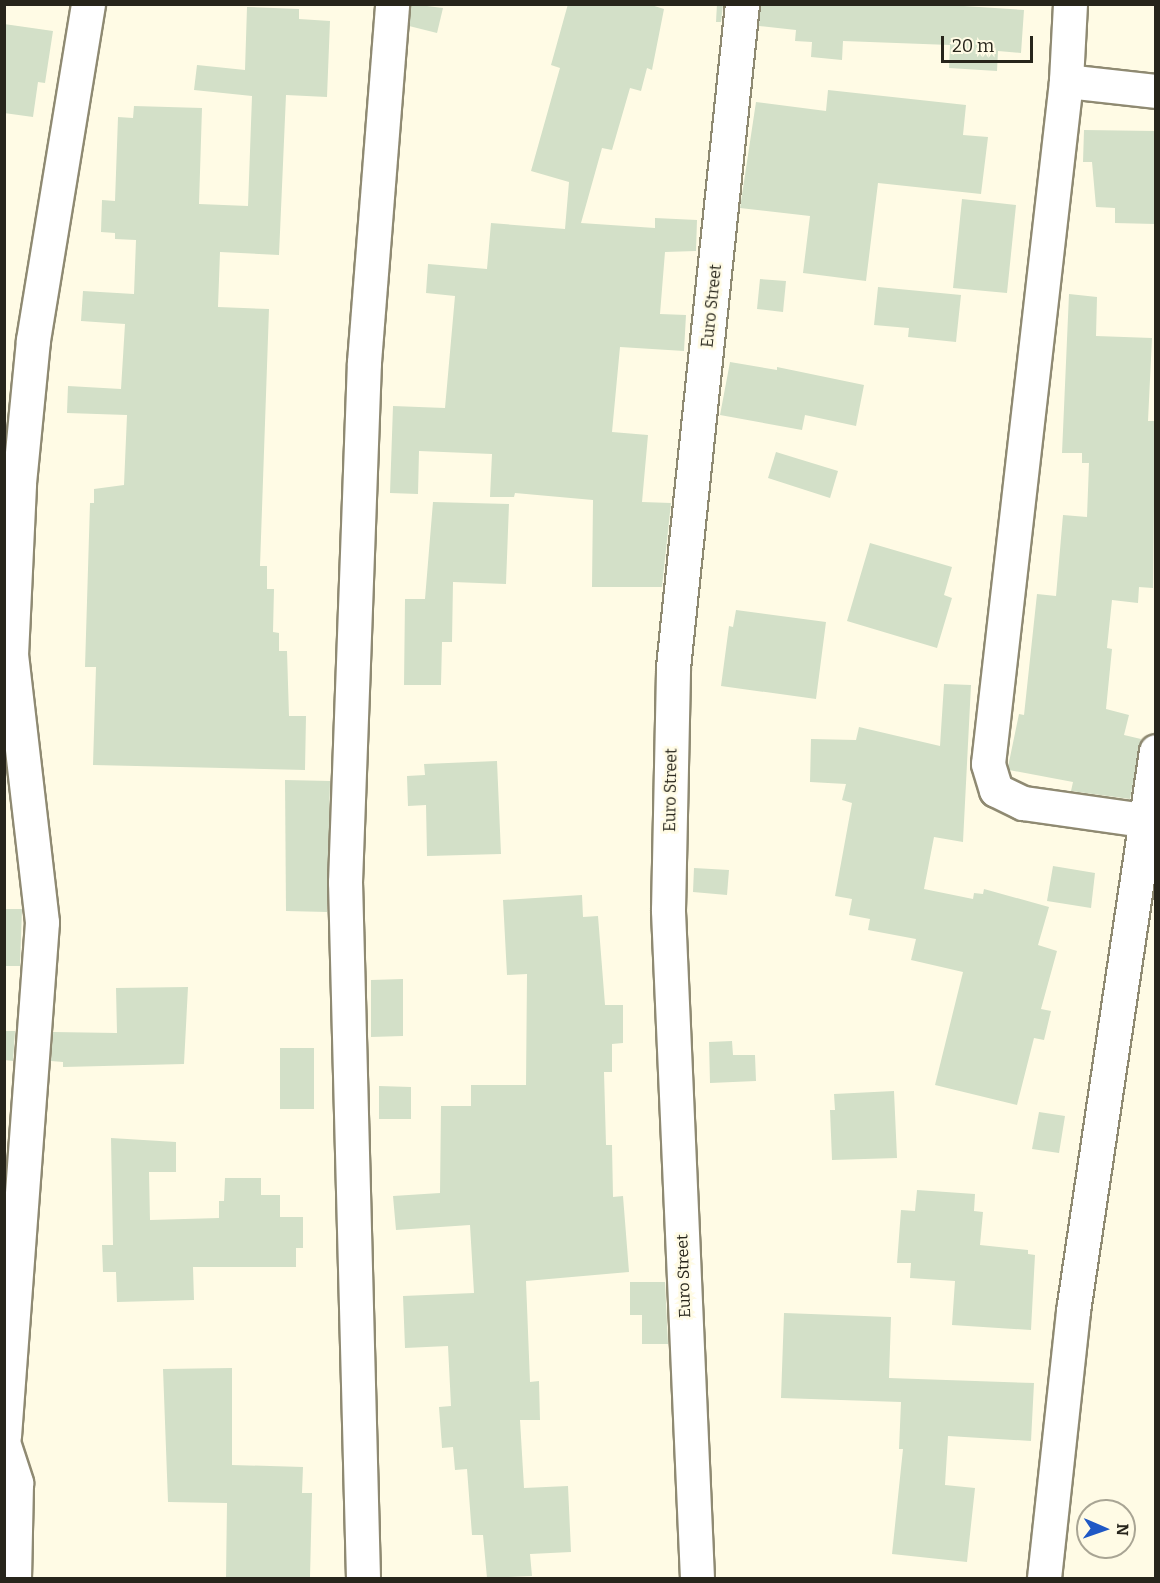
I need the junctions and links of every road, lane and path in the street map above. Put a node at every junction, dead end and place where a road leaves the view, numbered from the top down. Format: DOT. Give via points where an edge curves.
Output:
graph roads {
  1 [pos="88,4"];
  2 [pos="392,4"];
  3 [pos="742,4"];
  4 [pos="1070,4"];
  5 [pos="1066,81"];
  6 [pos="1155,91"];
  7 [pos="19,339"];
  8 [pos="8,655"];
  9 [pos="1155,751"];
  10 [pos="1150,822"];
  11 [pos="4,1436"];
  12 [pos="4,1445"];
  13 [pos="14,1578"];
  14 [pos="363,1578"];
  15 [pos="697,1578"];
  16 [pos="1044,1578"];
  1 -- 7 [label="street"];
  2 -- 14 [label="street" via="363,363 345,882"];
  3 -- 15 [label="street, Euro Street" via="673,667 668,910"];
  4 -- 5 [label="street"];
  5 -- 6 [label="street"];
  5 -- 10 [label="street" via="988,764 996,790 1023,803"];
  7 -- 8 [label="street" via="19,483"];
  8 -- 11 [label="street" via="42,922"];
  9 -- 10 [label="street"];
  10 -- 16 [label="street" via="1072,1311"];
  12 -- 13 [label="street" via="16,1483"];
}
